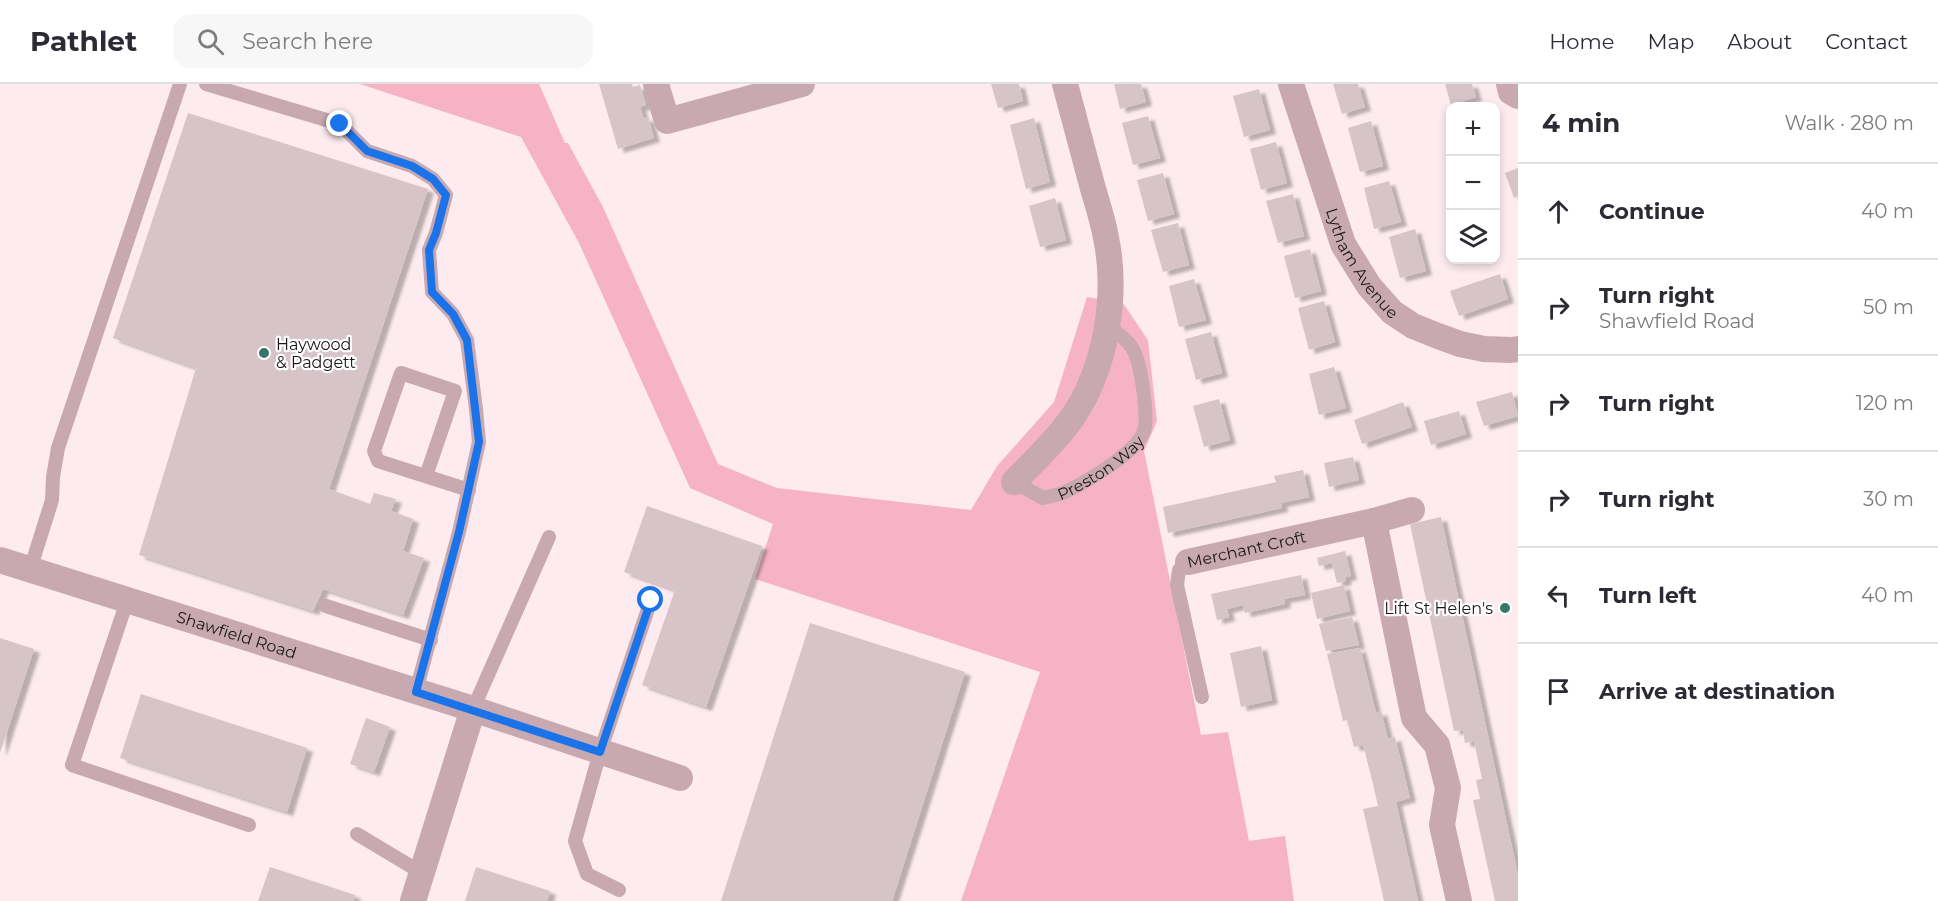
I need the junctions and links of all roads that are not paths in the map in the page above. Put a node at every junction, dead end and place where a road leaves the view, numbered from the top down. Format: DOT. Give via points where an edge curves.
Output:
graph roads {
  1 [pos="180,84"];
  2 [pos="206,84"];
  3 [pos="656,84"];
  4 [pos="802,84"];
  5 [pos="1065,84"];
  6 [pos="1292,84"];
  7 [pos="1509,84"];
  8 [pos="1518,96"];
  9 [pos="1107,326"];
  10 [pos="1518,349"];
  11 [pos="426,476"];
  12 [pos="1014,482"];
  13 [pos="469,490"];
  14 [pos="1412,510"];
  15 [pos="1374,521"];
  16 [pos="549,537"];
  17 [pos="0,560"];
  18 [pos="1188,562"];
  19 [pos="30,570"];
  20 [pos="651,600"];
  21 [pos="127,601"];
  22 [pos="326,606"];
  23 [pos="431,640"];
  24 [pos="416,692"];
  25 [pos="1202,698"];
  26 [pos="473,710"];
  27 [pos="600,752"];
  28 [pos="680,778"];
  29 [pos="249,825"];
  30 [pos="357,834"];
  31 [pos="422,873"];
  32 [pos="619,891"];
  33 [pos="413,901"];
  34 [pos="1459,901"];
  1 -- 19 [label="lane" via="58,448 52,500"];
  2 -- 13 [label="lane" via="340,124 367,151 412,166 433,179 446,195 429,250 432,292 453,314 467,340 479,442"];
  3 -- 4 [label="street" via="667,121"];
  5 -- 9 [label="street, Preston Way" via="1107,239"];
  6 -- 10 [label="street, Lytham Avenue" via="1343,244 1369,286 1392,312 1413,326 1460,344"];
  7 -- 8 [label="street" via="1511,92"];
  9 -- 12 [label="street, Preston Way" via="1103,353 1073,417"];
  9 -- 12 [label="lane, Preston Way" via="1126,337 1136,354 1145,428 1134,447 1063,493 1043,498"];
  11 -- 11 [label="lane" via="378,461 374,451 401,373 454,392"];
  11 -- 13 [label="lane"];
  13 -- 23 [label="lane"];
  14 -- 15 [label="street, Merchant Croft"];
  15 -- 18 [label="street, Merchant Croft"];
  15 -- 34 [label="street" via="1414,718 1437,745 1448,788 1442,825"];
  16 -- 26 [label="lane"];
  17 -- 19 [label="street, Shawfield Road"];
  18 -- 25 [label="lane, Merchant Croft" via="1179,570 1177,585"];
  19 -- 21 [label="street, Shawfield Road"];
  20 -- 27 [label="lane"];
  21 -- 24 [label="street, Shawfield Road"];
  21 -- 29 [label="lane" via="72,765"];
  22 -- 23 [label="lane"];
  23 -- 24 [label="lane"];
  24 -- 26 [label="street, Shawfield Road"];
  26 -- 27 [label="street, Shawfield Road"];
  26 -- 31 [label="street"];
  27 -- 28 [label="street, Shawfield Road"];
  27 -- 32 [label="lane" via="574,841 587,874"];
  30 -- 31 [label="lane"];
  31 -- 33 [label="street"];
}
